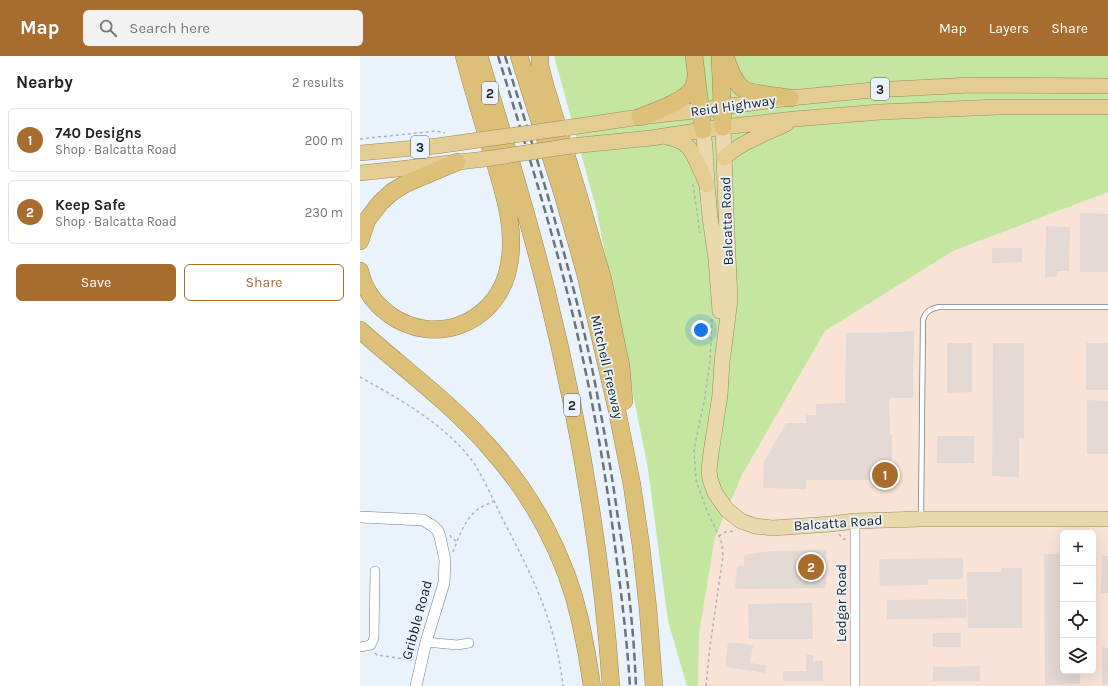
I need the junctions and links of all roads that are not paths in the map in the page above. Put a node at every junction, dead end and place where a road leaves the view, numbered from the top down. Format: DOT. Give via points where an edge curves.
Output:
graph roads {
  1 [pos="464,56"];
  2 [pos="479,56"];
  3 [pos="519,56"];
  4 [pos="540,56"];
  5 [pos="694,56"];
  6 [pos="720,56"];
  7 [pos="726,56"];
  8 [pos="696,76"];
  9 [pos="1108,86"];
  10 [pos="790,98"];
  11 [pos="722,107"];
  12 [pos="1108,107"];
  13 [pos="700,110"];
  14 [pos="640,117"];
  15 [pos="796,119"];
  16 [pos="723,127"];
  17 [pos="703,130"];
  18 [pos="662,136"];
  19 [pos="360,153"];
  20 [pos="724,158"];
  21 [pos="457,162"];
  22 [pos="360,172"];
  23 [pos="707,185"];
  24 [pos="360,241"];
  25 [pos="360,271"];
  26 [pos="1108,307"];
  27 [pos="360,330"];
  28 [pos="722,362"];
  29 [pos="632,485"];
  30 [pos="360,517"];
  31 [pos="921,519"];
  32 [pos="1108,519"];
  33 [pos="855,521"];
  34 [pos="375,570"];
  35 [pos="426,642"];
  36 [pos="470,643"];
  37 [pos="360,647"];
  38 [pos="416,686"];
  39 [pos="592,686"];
  40 [pos="612,686"];
  41 [pos="654,686"];
  42 [pos="855,686"];
  1 -- 25 [label="highway" via="510,217 512,243 506,274 497,296 483,312 462,324 445,329 422,328 404,323 385,312 368,294"];
  2 -- 40 [label="highway, 2" via="532,235 574,410 603,595"];
  3 -- 29 [label="highway, Mitchell Freeway" via="585,272"];
  4 -- 29 [label="highway" via="545,85 604,288 621,366"];
  5 -- 8 [label="highway"];
  6 -- 11 [label="highway"];
  7 -- 10 [label="highway" via="733,77 742,89"];
  8 -- 13 [label="highway"];
  8 -- 14 [label="highway" via="693,89 689,93 665,107"];
  9 -- 10 [label="highway, Reid Highway / 3" via="971,85 872,90"];
  10 -- 11 [label="highway, Reid Highway / 3"];
  11 -- 13 [label="highway, Reid Highway / 3"];
  11 -- 16 [label="highway"];
  12 -- 15 [label="highway, Reid Highway / 3" via="939,109"];
  13 -- 14 [label="highway, Reid Highway / 3"];
  13 -- 17 [label="highway"];
  14 -- 19 [label="highway, Reid Highway / 3, bridge" via="437,146"];
  15 -- 16 [label="highway, Reid Highway / 3"];
  15 -- 20 [label="highway" via="740,146"];
  16 -- 17 [label="highway, Reid Highway / 3"];
  16 -- 20 [label="main road, Balcatta Road"];
  17 -- 18 [label="highway, Reid Highway / 3"];
  17 -- 23 [label="main road, Balcatta Road"];
  18 -- 21 [label="highway, Reid Highway / 3, bridge"];
  18 -- 23 [label="highway" via="682,142 690,148"];
  20 -- 28 [label="main road, Balcatta Road" via="730,300"];
  21 -- 22 [label="highway, Reid Highway / 3"];
  21 -- 24 [label="highway" via="392,192 367,220"];
  23 -- 28 [label="main road, Balcatta Road" via="720,301"];
  26 -- 31 [label="lane" via="939,307 926,313 923,320"];
  27 -- 39 [label="highway" via="453,410 490,448 526,494 551,539 569,581 580,620"];
  28 -- 33 [label="main road, Balcatta Road" via="710,479 715,493 727,510 740,521 773,528"];
  29 -- 41 [label="highway, Mitchell Freeway" via="648,609"];
  30 -- 35 [label="street, Gribble Road" via="423,520 438,531 445,560 444,583"];
  31 -- 32 [label="main road, Balcatta Road"];
  31 -- 33 [label="main road, Balcatta Road"];
  33 -- 42 [label="street, Ledgar Road"];
  34 -- 37 [label="street" via="374,638 371,645"];
  35 -- 36 [label="street" via="457,645"];
  35 -- 38 [label="street, Gribble Road"];
}
